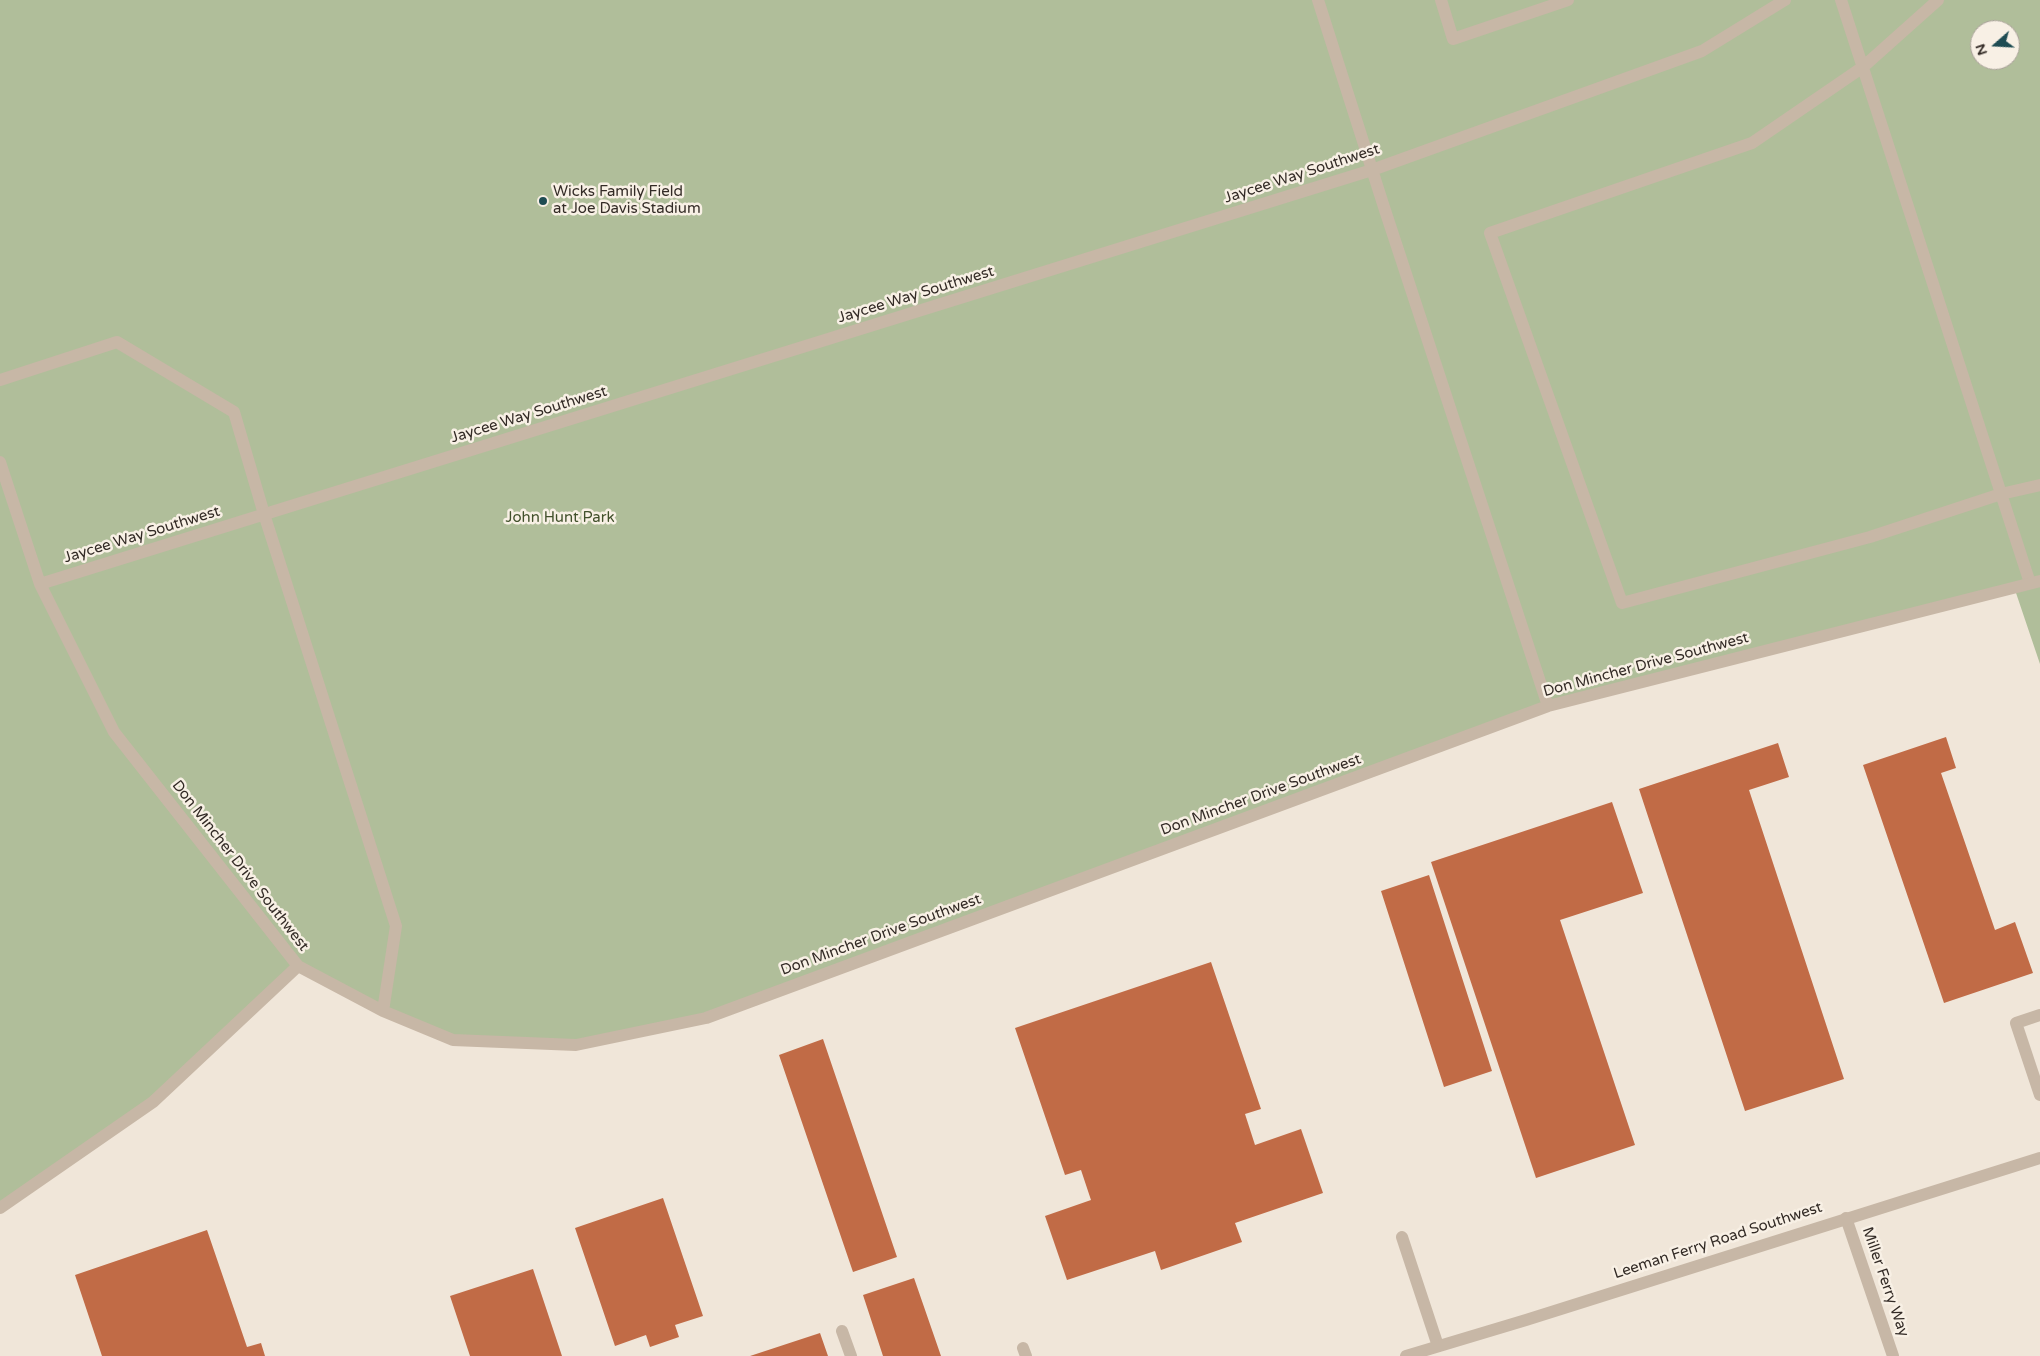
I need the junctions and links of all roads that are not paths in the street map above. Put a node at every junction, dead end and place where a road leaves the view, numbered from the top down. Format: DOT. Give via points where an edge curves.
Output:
graph roads {
  1 [pos="1318,0"];
  2 [pos="1441,0"];
  3 [pos="1568,0"];
  4 [pos="1786,0"];
  5 [pos="1841,0"];
  6 [pos="1938,0"];
  7 [pos="1863,67"];
  8 [pos="1372,170"];
  9 [pos="0,380"];
  10 [pos="0,462"];
  11 [pos="2040,485"];
  12 [pos="2001,494"];
  13 [pos="264,514"];
  14 [pos="2035,582"];
  15 [pos="40,584"];
  16 [pos="1548,706"];
  17 [pos="298,966"];
  18 [pos="383,1011"];
  19 [pos="2040,1015"];
  20 [pos="2040,1096"];
  21 [pos="2040,1158"];
  22 [pos="0,1208"];
  23 [pos="1846,1218"];
  24 [pos="1402,1237"];
  25 [pos="842,1331"];
  26 [pos="1438,1346"];
  27 [pos="850,1356"];
  28 [pos="1406,1356"];
  29 [pos="1893,1356"];
  1 -- 8 [label="street"];
  2 -- 3 [label="street" via="1453,39"];
  4 -- 8 [label="street, Jaycee Way Southwest" via="1702,51"];
  5 -- 7 [label="street"];
  6 -- 7 [label="street"];
  7 -- 12 [label="street"];
  7 -- 12 [label="street" via="1752,143 1490,233 1622,603 1870,537"];
  8 -- 13 [label="street, Jaycee Way Southwest"];
  8 -- 16 [label="street"];
  9 -- 13 [label="street" via="117,342 234,412"];
  10 -- 15 [label="street, Don Mincher Drive Southwest"];
  11 -- 12 [label="street"];
  12 -- 14 [label="street"];
  13 -- 15 [label="street, Jaycee Way Southwest"];
  13 -- 18 [label="street" via="396,926"];
  14 -- 16 [label="street, Don Mincher Drive Southwest"];
  15 -- 17 [label="street, Don Mincher Drive Southwest" via="114,732"];
  16 -- 18 [label="street, Don Mincher Drive Southwest" via="706,1018 576,1045 453,1040"];
  17 -- 18 [label="street, Don Mincher Drive Southwest"];
  17 -- 22 [label="street" via="153,1102"];
  19 -- 20 [label="street" via="2016,1023"];
  21 -- 23 [label="street, Leeman Ferry Road Southwest"];
  23 -- 26 [label="street, Leeman Ferry Road Southwest"];
  23 -- 29 [label="street, Miller Ferry Way"];
  24 -- 26 [label="street"];
  25 -- 27 [label="street"];
  26 -- 28 [label="street, Leeman Ferry Road Southwest"];
}
